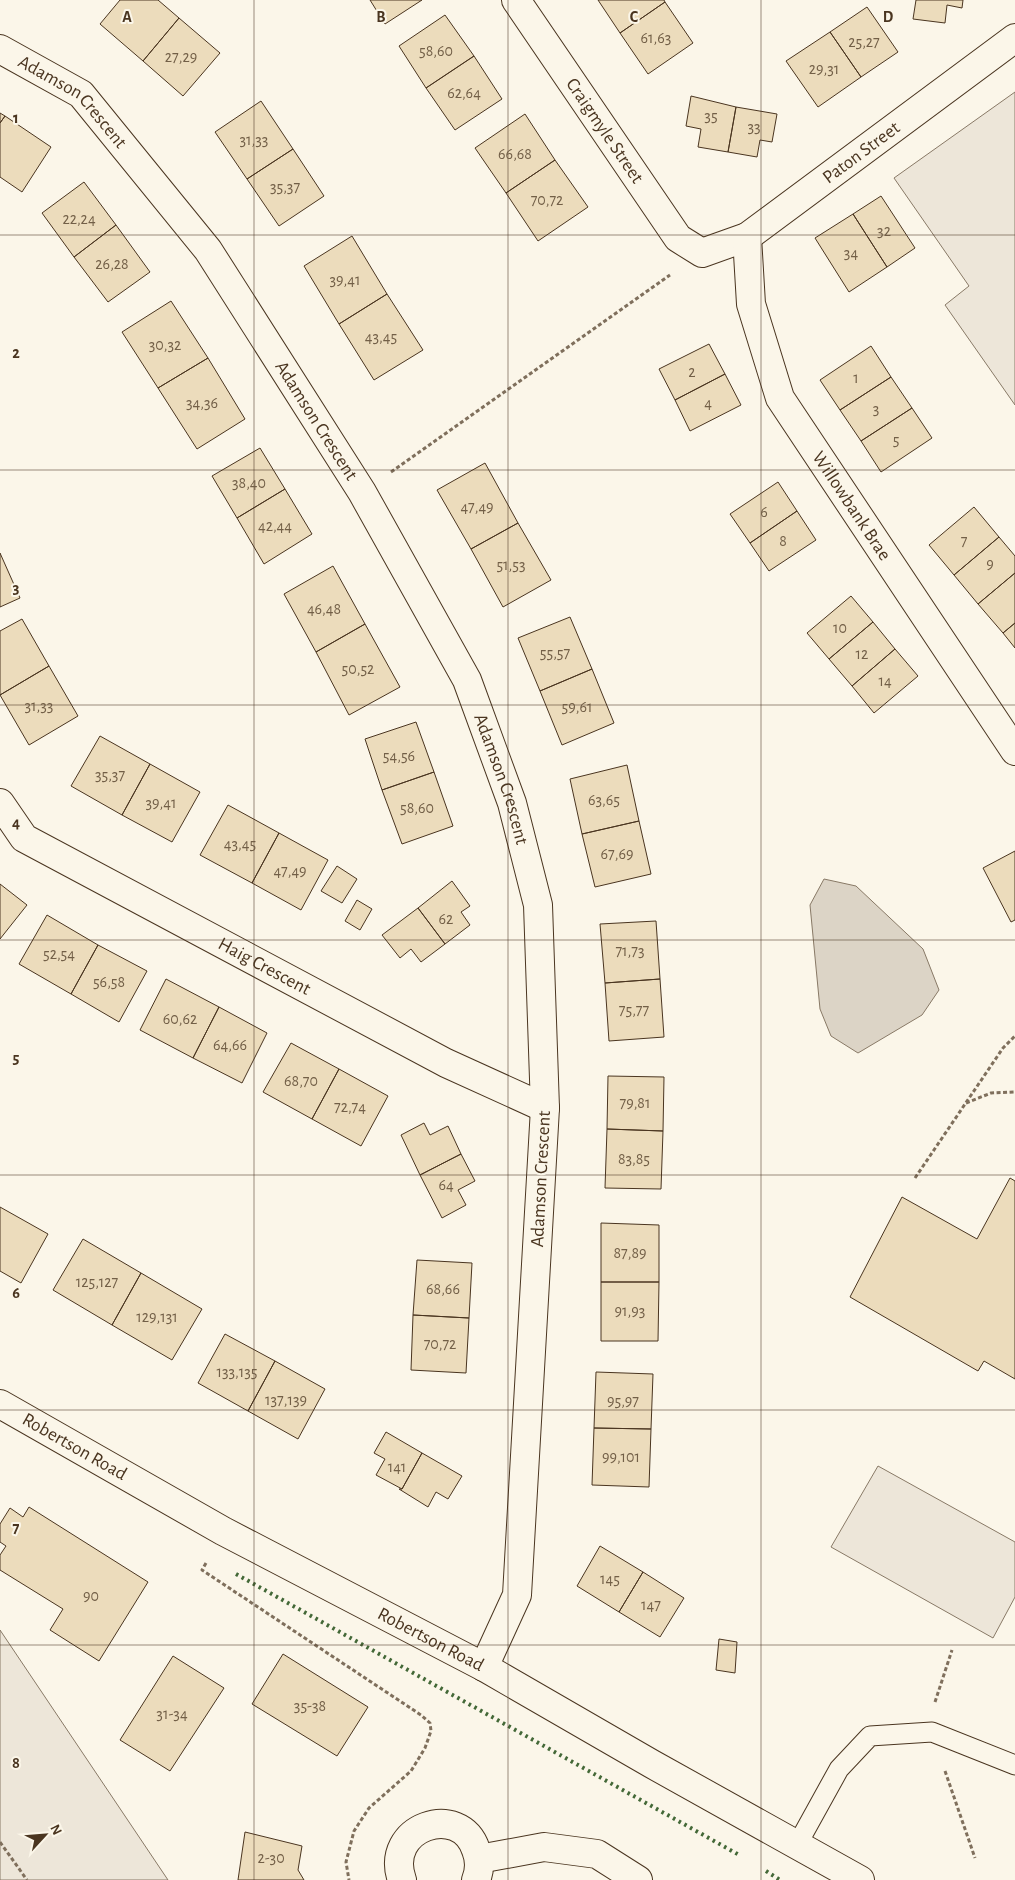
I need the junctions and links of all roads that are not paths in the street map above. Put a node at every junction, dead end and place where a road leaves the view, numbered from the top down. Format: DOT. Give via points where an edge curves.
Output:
graph roads {
  1 [pos="516,0"];
  2 [pos="1015,38"];
  3 [pos="0,49"];
  4 [pos="747,237"];
  5 [pos="702,253"];
  6 [pos="1015,751"];
  7 [pos="0,803"];
  8 [pos="545,1108"];
  9 [pos="0,1404"];
  10 [pos="484,1667"];
  11 [pos="1015,1765"];
  12 [pos="797,1845"];
  13 [pos="478,1870"];
  14 [pos="402,1880"];
  15 [pos="638,1880"];
  16 [pos="860,1880"];
  1 -- 5 [label="street, Craigmyle Street" via="678,238"];
  2 -- 4 [label="street, Paton Street"];
  3 -- 8 [label="street, Adamson Crescent" via="81,94 208,250 362,492 467,680 512,803 538,905"];
  4 -- 5 [label="street, Paton Street"];
  4 -- 6 [label="street, Willowbank Brae" via="751,304 780,398"];
  7 -- 8 [label="street, Haig Crescent" via="24,838 446,1063"];
  8 -- 10 [label="street, Adamson Crescent" via="517,1595"];
  9 -- 10 [label="street, Robertson Road" via="223,1531"];
  10 -- 12 [label="street, Robertson Road"];
  11 -- 12 [label="lane" via="932,1732 870,1736 839,1770"];
  12 -- 16 [label="street, Robertson Road"];
  13 -- 14 [label="street" via="475,1847 468,1836 452,1826 432,1824 420,1828 402,1846 399,1872"];
  13 -- 15 [label="street" via="544,1847 597,1854"];
}
